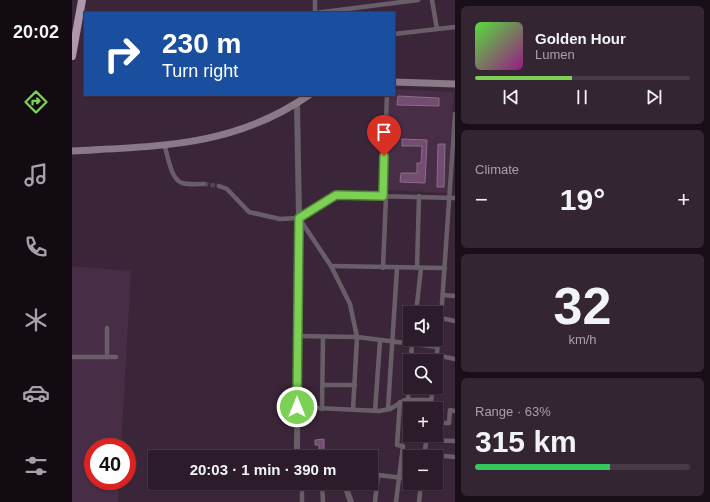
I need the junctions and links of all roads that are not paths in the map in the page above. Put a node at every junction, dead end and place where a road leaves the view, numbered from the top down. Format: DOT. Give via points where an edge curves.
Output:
graph roads {
  1 [pos="82,0"];
  2 [pos="315,0"];
  3 [pos="418,0"];
  4 [pos="432,0"];
  5 [pos="315,12"];
  6 [pos="323,12"];
  7 [pos="455,27"];
  8 [pos="437,29"];
  9 [pos="395,34"];
  10 [pos="72,56"];
  11 [pos="395,82"];
  12 [pos="455,84"];
  13 [pos="309,96"];
  14 [pos="387,96"];
  15 [pos="297,104"];
  16 [pos="455,114"];
  17 [pos="454,140"];
  18 [pos="165,147"];
  19 [pos="72,151"];
  20 [pos="204,184"];
  21 [pos="219,186"];
  22 [pos="385,196"];
  23 [pos="418,196"];
  24 [pos="450,197"];
  25 [pos="455,198"];
  26 [pos="299,218"];
  27 [pos="331,266"];
  28 [pos="384,268"];
  29 [pos="397,268"];
  30 [pos="419,268"];
  31 [pos="444,268"];
  32 [pos="443,295"];
  33 [pos="455,296"];
  34 [pos="416,306"];
  35 [pos="442,306"];
  36 [pos="443,318"];
  37 [pos="455,320"];
  38 [pos="107,328"];
  39 [pos="297,336"];
  40 [pos="323,337"];
  41 [pos="357,338"];
  42 [pos="380,341"];
  43 [pos="393,342"];
  44 [pos="403,342"];
  45 [pos="432,346"];
  46 [pos="437,347"];
  47 [pos="436,354"];
  48 [pos="443,356"];
  49 [pos="72,357"];
  50 [pos="107,357"];
  51 [pos="116,357"];
  52 [pos="455,359"];
  53 [pos="323,385"];
  54 [pos="355,385"];
  55 [pos="408,394"];
  56 [pos="431,394"];
  57 [pos="408,399"];
  58 [pos="431,400"];
  59 [pos="400,402"];
  60 [pos="297,407"];
  61 [pos="322,408"];
  62 [pos="388,409"];
  63 [pos="353,410"];
  64 [pos="375,411"];
  65 [pos="455,411"];
  66 [pos="443,423"];
  67 [pos="443,440"];
  68 [pos="455,441"];
  69 [pos="297,450"];
  70 [pos="443,456"];
  71 [pos="455,457"];
  72 [pos="378,475"];
  73 [pos="400,477"];
  74 [pos="403,478"];
  75 [pos="302,490"];
  76 [pos="322,490"];
  77 [pos="347,490"];
  78 [pos="376,490"];
  79 [pos="420,490"];
  80 [pos="302,502"];
  81 [pos="323,502"];
  82 [pos="351,502"];
  83 [pos="375,502"];
  84 [pos="396,502"];
  85 [pos="419,502"];
  1 -- 10 [label="highway"];
  2 -- 5 [label="street"];
  3 -- 6 [label="street"];
  4 -- 8 [label="street"];
  7 -- 8 [label="street"];
  8 -- 9 [label="street"];
  11 -- 12 [label="main road"];
  13 -- 15 [label="main road"];
  14 -- 22 [label="street"];
  15 -- 18 [label="main road" via="271,119 215,138"];
  15 -- 26 [label="street"];
  16 -- 17 [label="street"];
  17 -- 24 [label="street"];
  18 -- 19 [label="main road"];
  18 -- 20 [label="street" via="178,180 183,183"];
  21 -- 26 [label="street" via="227,189 249,212 280,219"];
  22 -- 23 [label="street"];
  22 -- 26 [label="street" via="336,195"];
  22 -- 28 [label="street"];
  23 -- 24 [label="street"];
  23 -- 30 [label="street"];
  24 -- 25 [label="street"];
  24 -- 31 [label="street"];
  26 -- 27 [label="street"];
  26 -- 39 [label="street"];
  27 -- 28 [label="street"];
  27 -- 41 [label="street" via="350,304"];
  28 -- 29 [label="street"];
  29 -- 30 [label="street"];
  29 -- 43 [label="street"];
  30 -- 31 [label="street"];
  30 -- 34 [label="street"];
  31 -- 32 [label="street"];
  32 -- 33 [label="street"];
  32 -- 35 [label="street"];
  36 -- 37 [label="street"];
  38 -- 50 [label="street"];
  39 -- 40 [label="street"];
  39 -- 60 [label="street"];
  40 -- 41 [label="street"];
  40 -- 53 [label="street"];
  41 -- 42 [label="street"];
  41 -- 54 [label="street"];
  42 -- 43 [label="street"];
  42 -- 64 [label="street"];
  43 -- 44 [label="street"];
  43 -- 62 [label="street"];
  45 -- 46 [label="street"];
  46 -- 47 [label="street"];
  48 -- 52 [label="street"];
  49 -- 50 [label="street"];
  50 -- 51 [label="street"];
  53 -- 54 [label="street"];
  53 -- 61 [label="street"];
  54 -- 63 [label="street"];
  55 -- 57 [label="street"];
  56 -- 58 [label="street"];
  57 -- 58 [label="street"];
  57 -- 59 [label="street"];
  59 -- 62 [label="street"];
  59 -- 73 [label="street" via="397,445 403,446"];
  60 -- 61 [label="street"];
  60 -- 69 [label="street"];
  61 -- 63 [label="street"];
  62 -- 64 [label="street"];
  63 -- 64 [label="street"];
  65 -- 66 [label="street" via="450,410 449,423"];
  67 -- 68 [label="street"];
  70 -- 71 [label="street"];
  72 -- 73 [label="street"];
  73 -- 74 [label="street"];
  73 -- 84 [label="street"];
  75 -- 80 [label="street"];
  76 -- 81 [label="street"];
  77 -- 82 [label="street"];
  78 -- 83 [label="street"];
  79 -- 85 [label="street"];
}
